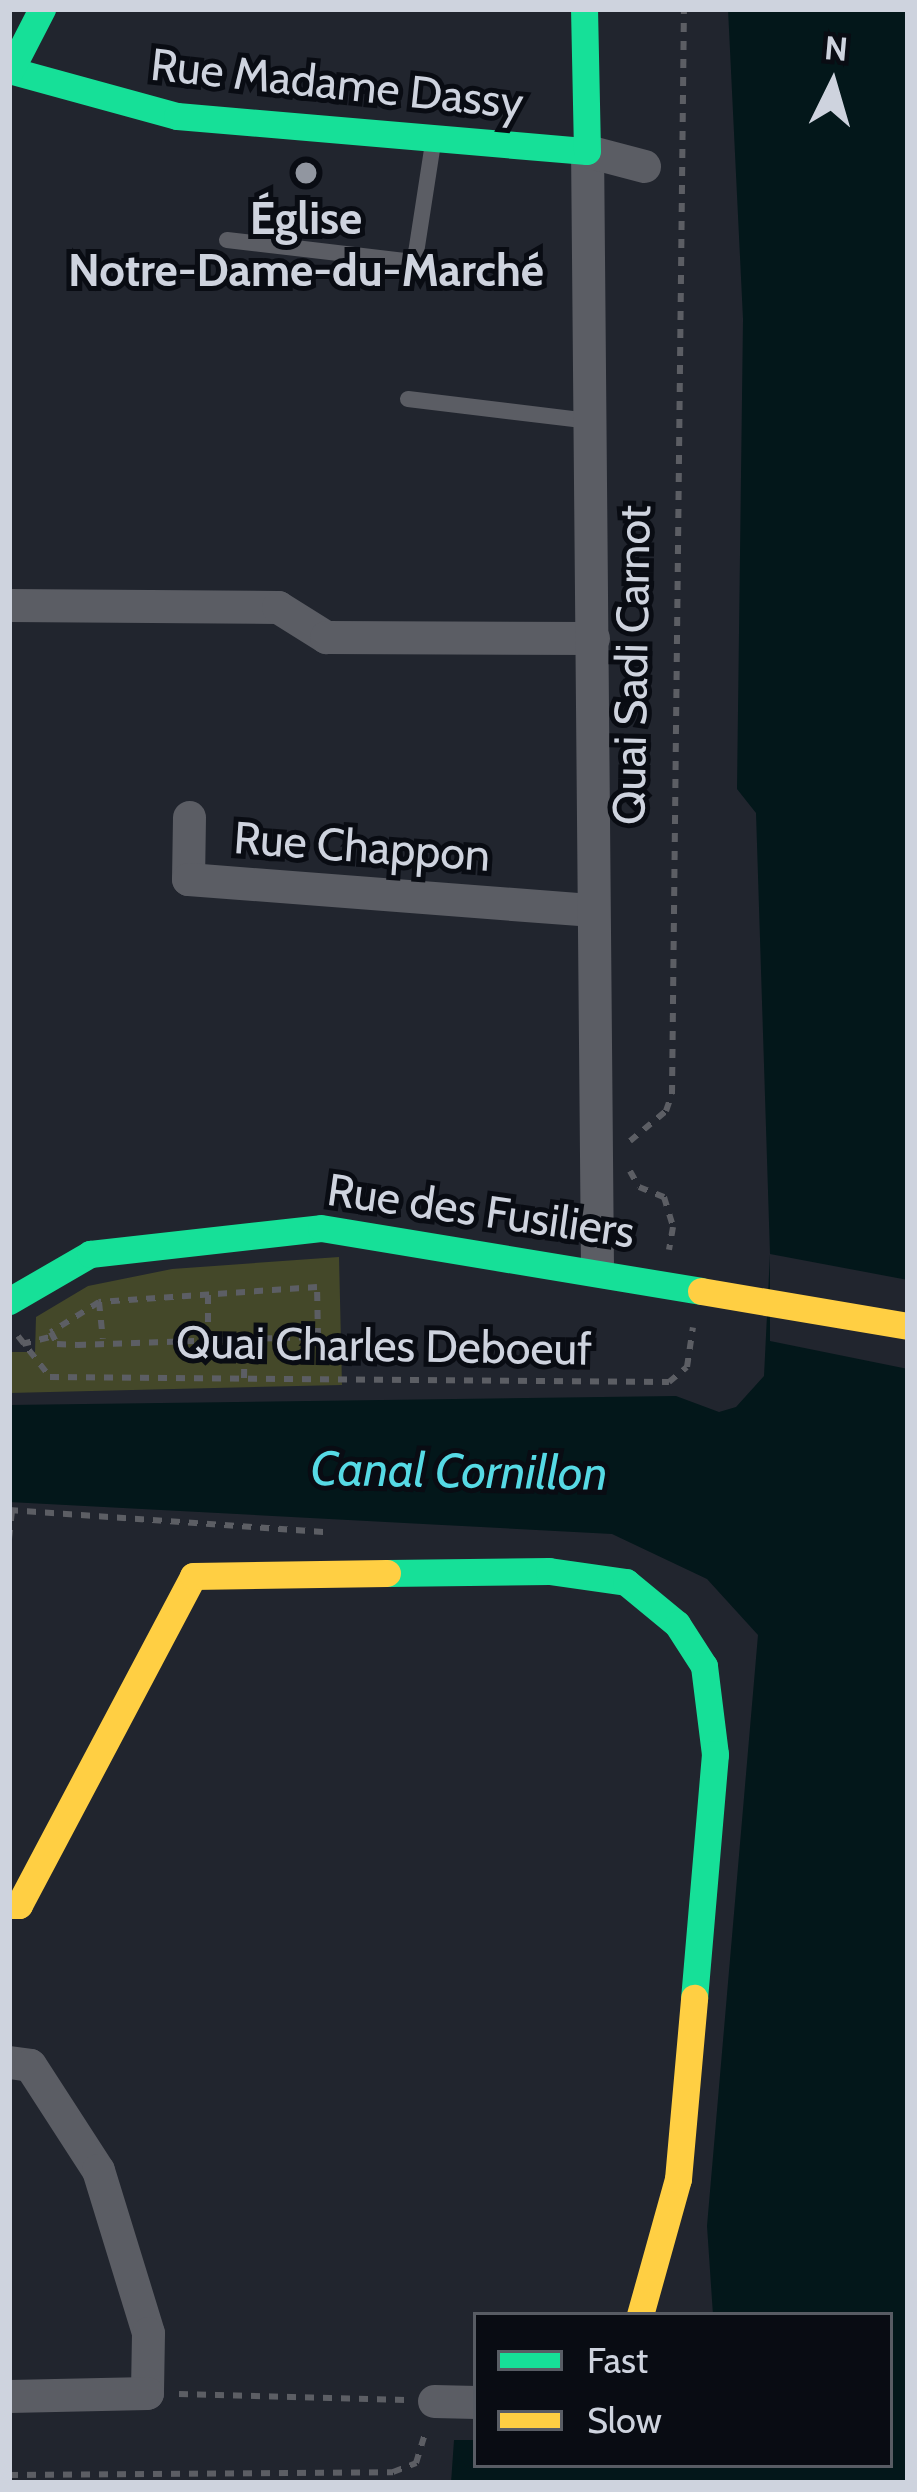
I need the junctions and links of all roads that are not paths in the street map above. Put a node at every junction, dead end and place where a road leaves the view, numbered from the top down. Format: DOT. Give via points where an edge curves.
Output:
graph roads {
  1 [pos="42,9"];
  2 [pos="584,9"];
  3 [pos="9,70"];
  4 [pos="433,142"];
  5 [pos="587,151"];
  6 [pos="644,166"];
  7 [pos="227,240"];
  8 [pos="408,399"];
  9 [pos="591,421"];
  10 [pos="9,604"];
  11 [pos="593,638"];
  12 [pos="189,817"];
  13 [pos="590,910"];
  14 [pos="90,1255"];
  15 [pos="29,1257"];
  16 [pos="597,1268"];
  17 [pos="11,1299"];
  18 [pos="908,1326"];
  19 [pos="9,1905"];
  20 [pos="9,2062"];
  21 [pos="641,2312"];
  22 [pos="9,2396"];
  23 [pos="434,2401"];
  24 [pos="473,2402"];
  1 -- 3 [label="main road"];
  2 -- 5 [label="main road, Quai Sadi Carnot"];
  3 -- 4 [label="main road, Rue Madame Dassy" via="177,116"];
  4 -- 5 [label="main road, Rue Madame Dassy"];
  4 -- 7 [label="lane" via="416,253 407,260"];
  5 -- 6 [label="street"];
  5 -- 9 [label="street, Quai Sadi Carnot"];
  8 -- 9 [label="lane"];
  9 -- 11 [label="street, Quai Sadi Carnot"];
  10 -- 11 [label="street" via="278,607 326,638"];
  11 -- 13 [label="street, Quai Sadi Carnot"];
  12 -- 13 [label="street, Rue Chappon" via="188,879"];
  13 -- 16 [label="street, Quai Sadi Carnot"];
  14 -- 15 [label="main road, Rue des Fusiliers"];
  14 -- 16 [label="main road, Rue des Fusiliers" via="321,1228"];
  14 -- 17 [label="main road, Rue des Fusiliers"];
  16 -- 18 [label="main road, Rue des Fusiliers"];
  19 -- 21 [label="main road" via="19,1905 193,1576 550,1571 626,1582 677,1624 704,1666 716,1754 678,2179"];
  20 -- 22 [label="street" via="30,2065 98,2170 148,2333 147,2393"];
  23 -- 24 [label="street"];
}
